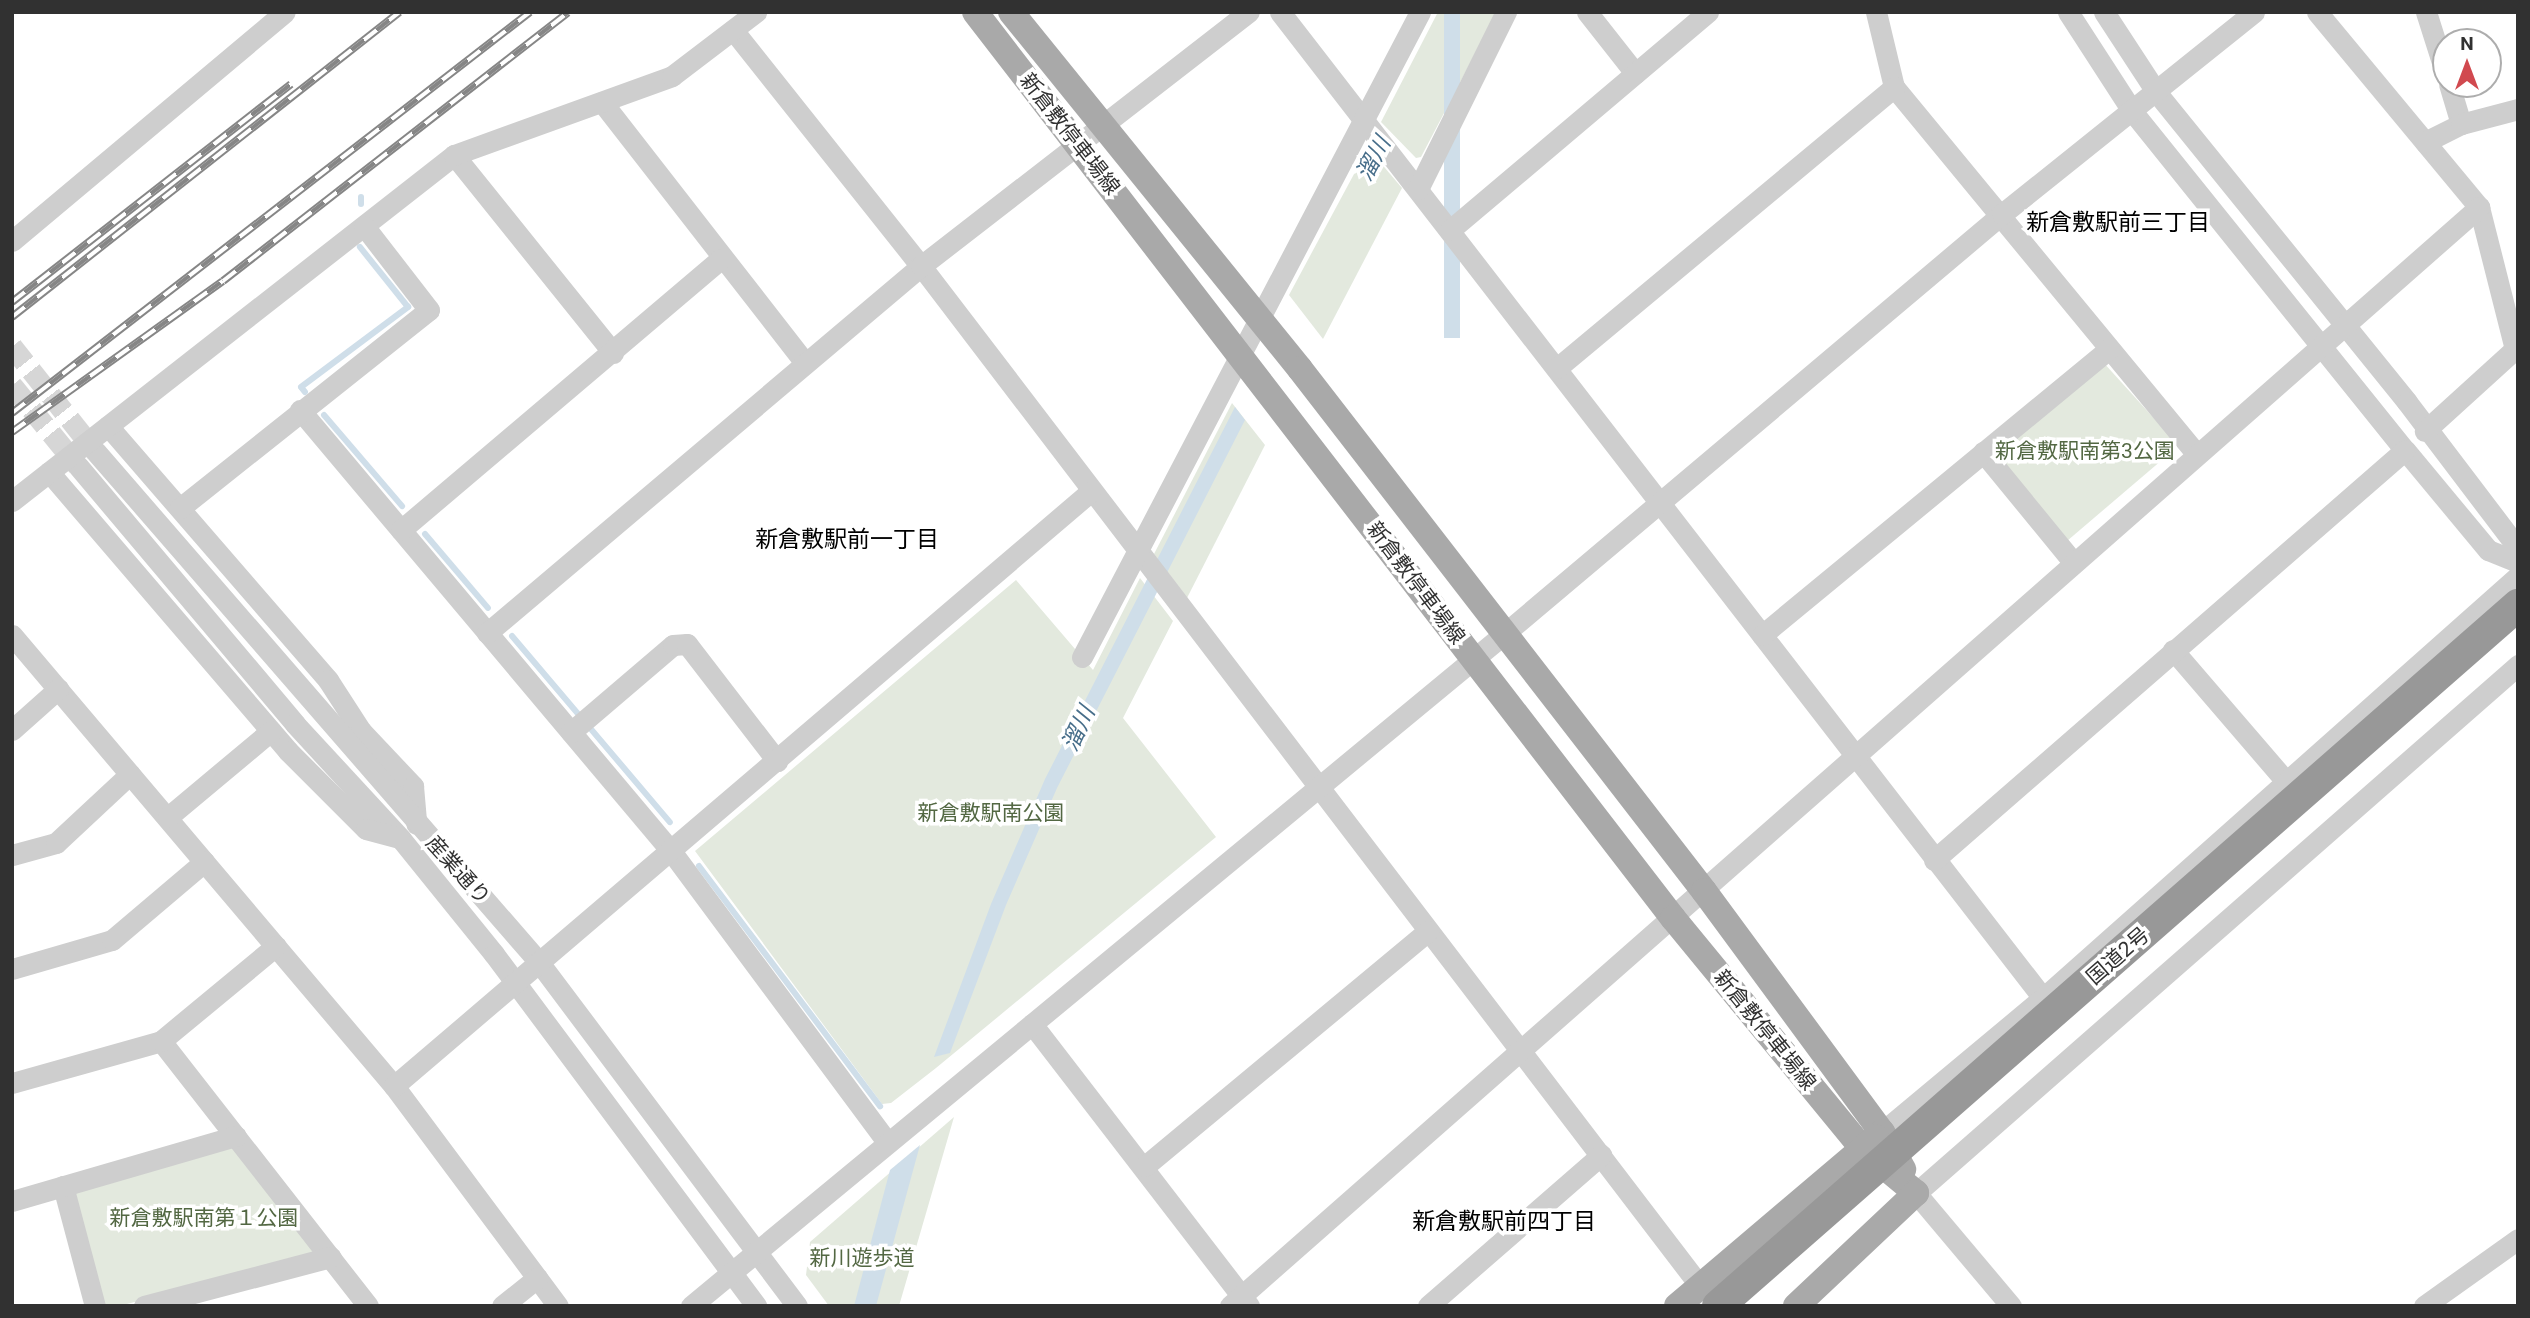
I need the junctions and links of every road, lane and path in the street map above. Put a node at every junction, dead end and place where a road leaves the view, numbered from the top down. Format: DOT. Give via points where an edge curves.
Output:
graph roads {
  1 [pos="285,12"];
  2 [pos="756,12"];
  3 [pos="975,12"];
  4 [pos="1011,12"];
  5 [pos="1029,12"];
  6 [pos="1249,12"];
  7 [pos="1280,12"];
  8 [pos="1420,12"];
  9 [pos="1506,12"];
  10 [pos="1587,12"];
  11 [pos="1708,12"];
  12 [pos="1876,12"];
  13 [pos="2068,12"];
  14 [pos="2104,12"];
  15 [pos="2254,12"];
  16 [pos="2317,12"];
  17 [pos="2426,12"];
  18 [pos="733,30"];
  19 [pos="2432,31"];
  20 [pos="1041,48"];
  21 [pos="1634,73"];
  22 [pos="1894,87"];
  23 [pos="2157,93"];
  24 [pos="2453,98"];
  25 [pos="602,102"];
  26 [pos="2518,109"];
  27 [pos="2132,111"];
  28 [pos="1105,124"];
  29 [pos="2461,124"];
  30 [pos="1370,128"];
  31 [pos="2425,142"];
  32 [pos="1079,145"];
  33 [pos="454,155"];
  34 [pos="1418,189"];
  35 [pos="2479,207"];
  36 [pos="2002,214"];
  37 [pos="364,226"];
  38 [pos="1450,230"];
  39 [pos="12,241"];
  40 [pos="721,260"];
  41 [pos="921,266"];
  42 [pos="1257,317"];
  43 [pos="2343,324"];
  44 [pos="2322,343"];
  45 [pos="2109,349"];
  46 [pos="613,354"];
  47 [pos="1240,354"];
  48 [pos="805,363"];
  49 [pos="1557,368"];
  50 [pos="300,410"];
  51 [pos="108,426"];
  52 [pos="2425,431"];
  53 [pos="2405,450"];
  54 [pos="96,452"];
  55 [pos="1983,452"];
  56 [pos="2196,454"];
  57 [pos="78,466"];
  58 [pos="49,472"];
  59 [pos="1090,492"];
  60 [pos="1659,499"];
  61 [pos="12,501"];
  62 [pos="180,508"];
  63 [pos="401,530"];
  64 [pos="2518,548"];
  65 [pos="1143,559"];
  66 [pos="2073,562"];
  67 [pos="2518,562"];
  68 [pos="2518,576"];
  69 [pos="2518,605"];
  70 [pos="2518,623"];
  71 [pos="487,633"];
  72 [pos="1504,634"];
  73 [pos="12,635"];
  74 [pos="1762,635"];
  75 [pos="2174,650"];
  76 [pos="1082,657"];
  77 [pos="1474,658"];
  78 [pos="2518,665"];
  79 [pos="58,689"];
  80 [pos="2356,717"];
  81 [pos="579,725"];
  82 [pos="12,730"];
  83 [pos="271,731"];
  84 [pos="1853,754"];
  85 [pos="777,761"];
  86 [pos="130,775"];
  87 [pos="2285,780"];
  88 [pos="1316,786"];
  89 [pos="168,817"];
  90 [pos="416,824"];
  91 [pos="401,839"];
  92 [pos="671,851"];
  93 [pos="12,855"];
  94 [pos="1934,860"];
  95 [pos="204,862"];
  96 [pos="1704,891"];
  97 [pos="1673,918"];
  98 [pos="1428,931"];
  99 [pos="275,946"];
  100 [pos="538,961"];
  101 [pos="12,969"];
  102 [pos="517,982"];
  103 [pos="2043,998"];
  104 [pos="1032,1024"];
  105 [pos="161,1041"];
  106 [pos="1519,1049"];
  107 [pos="12,1083"];
  108 [pos="394,1086"];
  109 [pos="236,1136"];
  110 [pos="1873,1140"];
  111 [pos="887,1142"];
  112 [pos="1601,1155"];
  113 [pos="1145,1167"];
  114 [pos="63,1186"];
  115 [pos="1916,1193"];
  116 [pos="12,1201"];
  117 [pos="2518,1238"];
  118 [pos="757,1253"];
  119 [pos="331,1257"];
  120 [pos="731,1273"];
  121 [pos="537,1278"];
  122 [pos="1709,1296"];
  123 [pos="1240,1302"];
  124 [pos="2011,1305"];
  125 [pos="95,1306"];
  126 [pos="144,1306"];
  127 [pos="369,1306"];
  128 [pos="502,1306"];
  129 [pos="558,1306"];
  130 [pos="691,1306"];
  131 [pos="756,1306"];
  132 [pos="797,1306"];
  133 [pos="1428,1306"];
  134 [pos="1677,1306"];
  135 [pos="1796,1306"];
  136 [pos="2424,1306"];
  1 -- 39 [label="street"];
  2 -- 18 [label="street"];
  3 -- 32 [label="main road, 新倉敷停車場線"];
  4 -- 20 [label="main road, 新倉敷停車場線"];
  5 -- 20 [label="street"];
  6 -- 28 [label="street"];
  7 -- 30 [label="street"];
  8 -- 30 [label="street"];
  9 -- 34 [label="street"];
  10 -- 21 [label="street"];
  11 -- 21 [label="street"];
  12 -- 22 [label="street"];
  13 -- 27 [label="street"];
  14 -- 23 [label="street"];
  15 -- 23 [label="street"];
  16 -- 31 [label="street"];
  17 -- 19 [label="street"];
  18 -- 25 [label="street" via="672,76"];
  18 -- 41 [label="street"];
  20 -- 28 [label="main road, 新倉敷停車場線"];
  21 -- 38 [label="street"];
  22 -- 36 [label="street"];
  22 -- 49 [label="street"];
  23 -- 27 [label="street"];
  23 -- 43 [label="street"];
  24 -- 29 [label="street"];
  25 -- 33 [label="street"];
  25 -- 40 [label="street"];
  26 -- 29 [label="street"];
  27 -- 36 [label="street"];
  27 -- 44 [label="street"];
  28 -- 32 [label="street"];
  28 -- 42 [label="main road, 新倉敷停車場線"];
  29 -- 31 [label="street"];
  30 -- 34 [label="street"];
  30 -- 42 [label="street"];
  31 -- 35 [label="street"];
  32 -- 41 [label="street"];
  32 -- 47 [label="main road, 新倉敷停車場線"];
  33 -- 37 [label="street"];
  33 -- 46 [label="street"];
  34 -- 38 [label="street"];
  35 -- 43 [label="street"];
  35 -- 52 [label="street" via="2515,349"];
  36 -- 45 [label="street"];
  36 -- 60 [label="street"];
  37 -- 50 [label="street" via="429,310"];
  37 -- 51 [label="street"];
  38 -- 49 [label="street"];
  40 -- 46 [label="street"];
  40 -- 48 [label="street"];
  41 -- 48 [label="street"];
  41 -- 59 [label="street"];
  42 -- 47 [label="street"];
  42 -- 72 [label="main road, 新倉敷停車場線"];
  43 -- 44 [label="street"];
  43 -- 52 [label="street"];
  44 -- 53 [label="street"];
  44 -- 56 [label="street"];
  45 -- 55 [label="street"];
  45 -- 56 [label="street"];
  46 -- 63 [label="street"];
  47 -- 65 [label="street"];
  47 -- 77 [label="main road, 新倉敷停車場線"];
  48 -- 71 [label="street"];
  49 -- 60 [label="street"];
  50 -- 62 [label="street"];
  50 -- 63 [label="street"];
  51 -- 58 [label="street"];
  51 -- 62 [label="street"];
  52 -- 64 [label="street"];
  53 -- 67 [label="street" via="2488,550"];
  53 -- 75 [label="street"];
  54 -- 90 [label="street, 産業通り"];
  55 -- 66 [label="street"];
  55 -- 74 [label="street"];
  56 -- 66 [label="street"];
  57 -- 91 [label="street, 産業通り" via="295,724"];
  58 -- 61 [label="street"];
  58 -- 83 [label="street"];
  59 -- 65 [label="street"];
  59 -- 85 [label="street"];
  60 -- 72 [label="street"];
  60 -- 74 [label="street"];
  62 -- 90 [label="street" via="328,680 362,731 413,786"];
  63 -- 71 [label="street"];
  65 -- 76 [label="street"];
  65 -- 88 [label="street"];
  66 -- 84 [label="street"];
  68 -- 80 [label="street"];
  69 -- 122 [label="highway, 国道2号, bridge"];
  70 -- 80 [label="street" via="2423,709 2394,720"];
  71 -- 81 [label="street"];
  72 -- 77 [label="street"];
  72 -- 96 [label="main road, 新倉敷停車場線"];
  73 -- 79 [label="street"];
  74 -- 84 [label="street"];
  75 -- 87 [label="street"];
  75 -- 94 [label="street"];
  77 -- 88 [label="street"];
  77 -- 97 [label="main road, 新倉敷停車場線"];
  78 -- 115 [label="street"];
  79 -- 82 [label="street"];
  79 -- 86 [label="street"];
  80 -- 87 [label="street"];
  81 -- 85 [label="street" via="673,645 687,644"];
  81 -- 92 [label="street"];
  83 -- 89 [label="street"];
  83 -- 91 [label="street" via="366,829"];
  84 -- 94 [label="street"];
  84 -- 96 [label="street"];
  85 -- 92 [label="street"];
  86 -- 89 [label="street"];
  86 -- 93 [label="street" via="55,843"];
  87 -- 103 [label="street"];
  88 -- 98 [label="street"];
  88 -- 104 [label="street"];
  89 -- 95 [label="street"];
  90 -- 100 [label="street, 産業通り"];
  91 -- 102 [label="street, 産業通り"];
  92 -- 100 [label="street"];
  92 -- 111 [label="street"];
  94 -- 103 [label="street"];
  95 -- 99 [label="street"];
  95 -- 101 [label="street" via="111,940"];
  96 -- 97 [label="street"];
  96 -- 110 [label="main road, 新倉敷停車場線"];
  97 -- 106 [label="street"];
  97 -- 110 [label="main road, 新倉敷停車場線"];
  98 -- 106 [label="street"];
  98 -- 113 [label="street"];
  99 -- 105 [label="street"];
  99 -- 108 [label="street"];
  100 -- 102 [label="street"];
  100 -- 118 [label="street, 産業通り"];
  102 -- 108 [label="street"];
  102 -- 120 [label="street, 産業通り"];
  103 -- 110 [label="street"];
  104 -- 111 [label="street"];
  104 -- 113 [label="street"];
  105 -- 107 [label="street"];
  105 -- 109 [label="street"];
  106 -- 112 [label="street"];
  106 -- 123 [label="street"];
  108 -- 121 [label="street"];
  109 -- 114 [label="street"];
  109 -- 119 [label="street"];
  110 -- 115 [label="main road, 新倉敷停車場線"];
  110 -- 122 [label="main road"];
  111 -- 118 [label="street"];
  112 -- 122 [label="street"];
  112 -- 133 [label="street"];
  113 -- 123 [label="street"];
  114 -- 116 [label="street"];
  114 -- 125 [label="street"];
  115 -- 124 [label="street"];
  115 -- 135 [label="main road"];
  117 -- 136 [label="street"];
  118 -- 120 [label="street"];
  118 -- 132 [label="street, 産業通り"];
  119 -- 126 [label="street"];
  119 -- 127 [label="street"];
  120 -- 130 [label="street"];
  120 -- 131 [label="street, 産業通り"];
  121 -- 128 [label="street"];
  121 -- 129 [label="street"];
  122 -- 134 [label="main road"];
}
